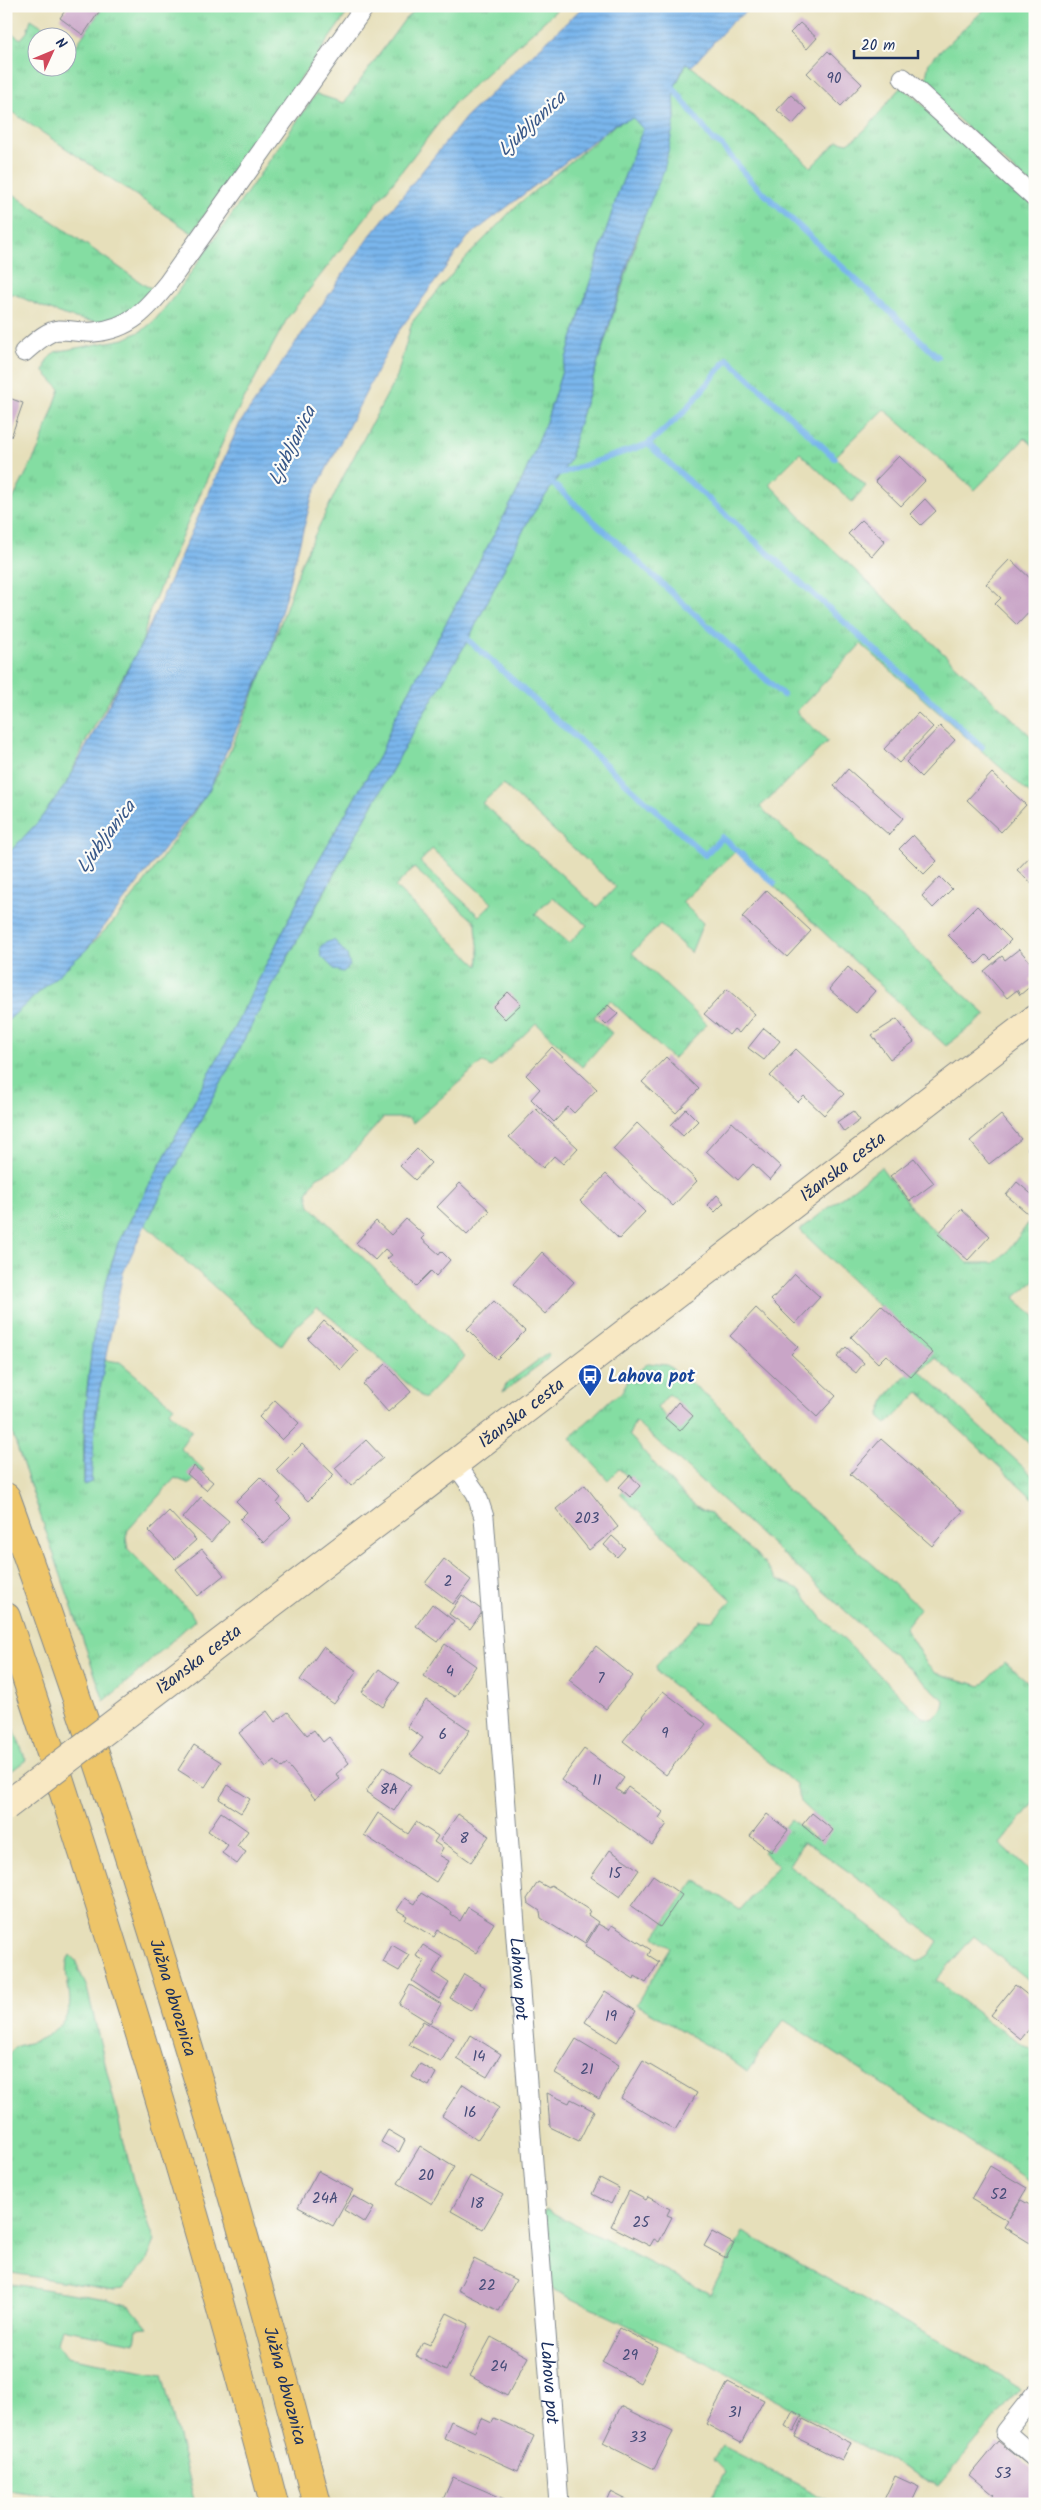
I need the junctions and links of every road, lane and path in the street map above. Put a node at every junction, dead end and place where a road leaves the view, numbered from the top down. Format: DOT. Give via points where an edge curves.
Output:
graph roads {
  1 [pos="365,6"];
  2 [pos="904,78"];
  3 [pos="1035,198"];
  4 [pos="24,352"];
  5 [pos="1035,1019"];
  6 [pos="455,1463"];
  7 [pos="6,1497"];
  8 [pos="6,1617"];
  9 [pos="6,1806"];
  10 [pos="1035,2394"];
  11 [pos="1035,2458"];
  12 [pos="274,2504"];
  13 [pos="317,2504"];
  14 [pos="559,2504"];
  1 -- 4 [label="street" via="145,311 125,324 94,332 58,330 40,338"];
  2 -- 3 [label="street"];
  5 -- 6 [label="main road, Ižanska cesta"];
  6 -- 9 [label="main road, Ižanska cesta, bridge"];
  6 -- 14 [label="street, Lahova pot" via="476,1493 484,1517"];
  7 -- 13 [label="highway, Južna obvoznica" via="166,1974 265,2308"];
  8 -- 12 [label="highway" via="71,1810 136,2020 222,2310"];
  10 -- 11 [label="street" via="1005,2432"];
}
